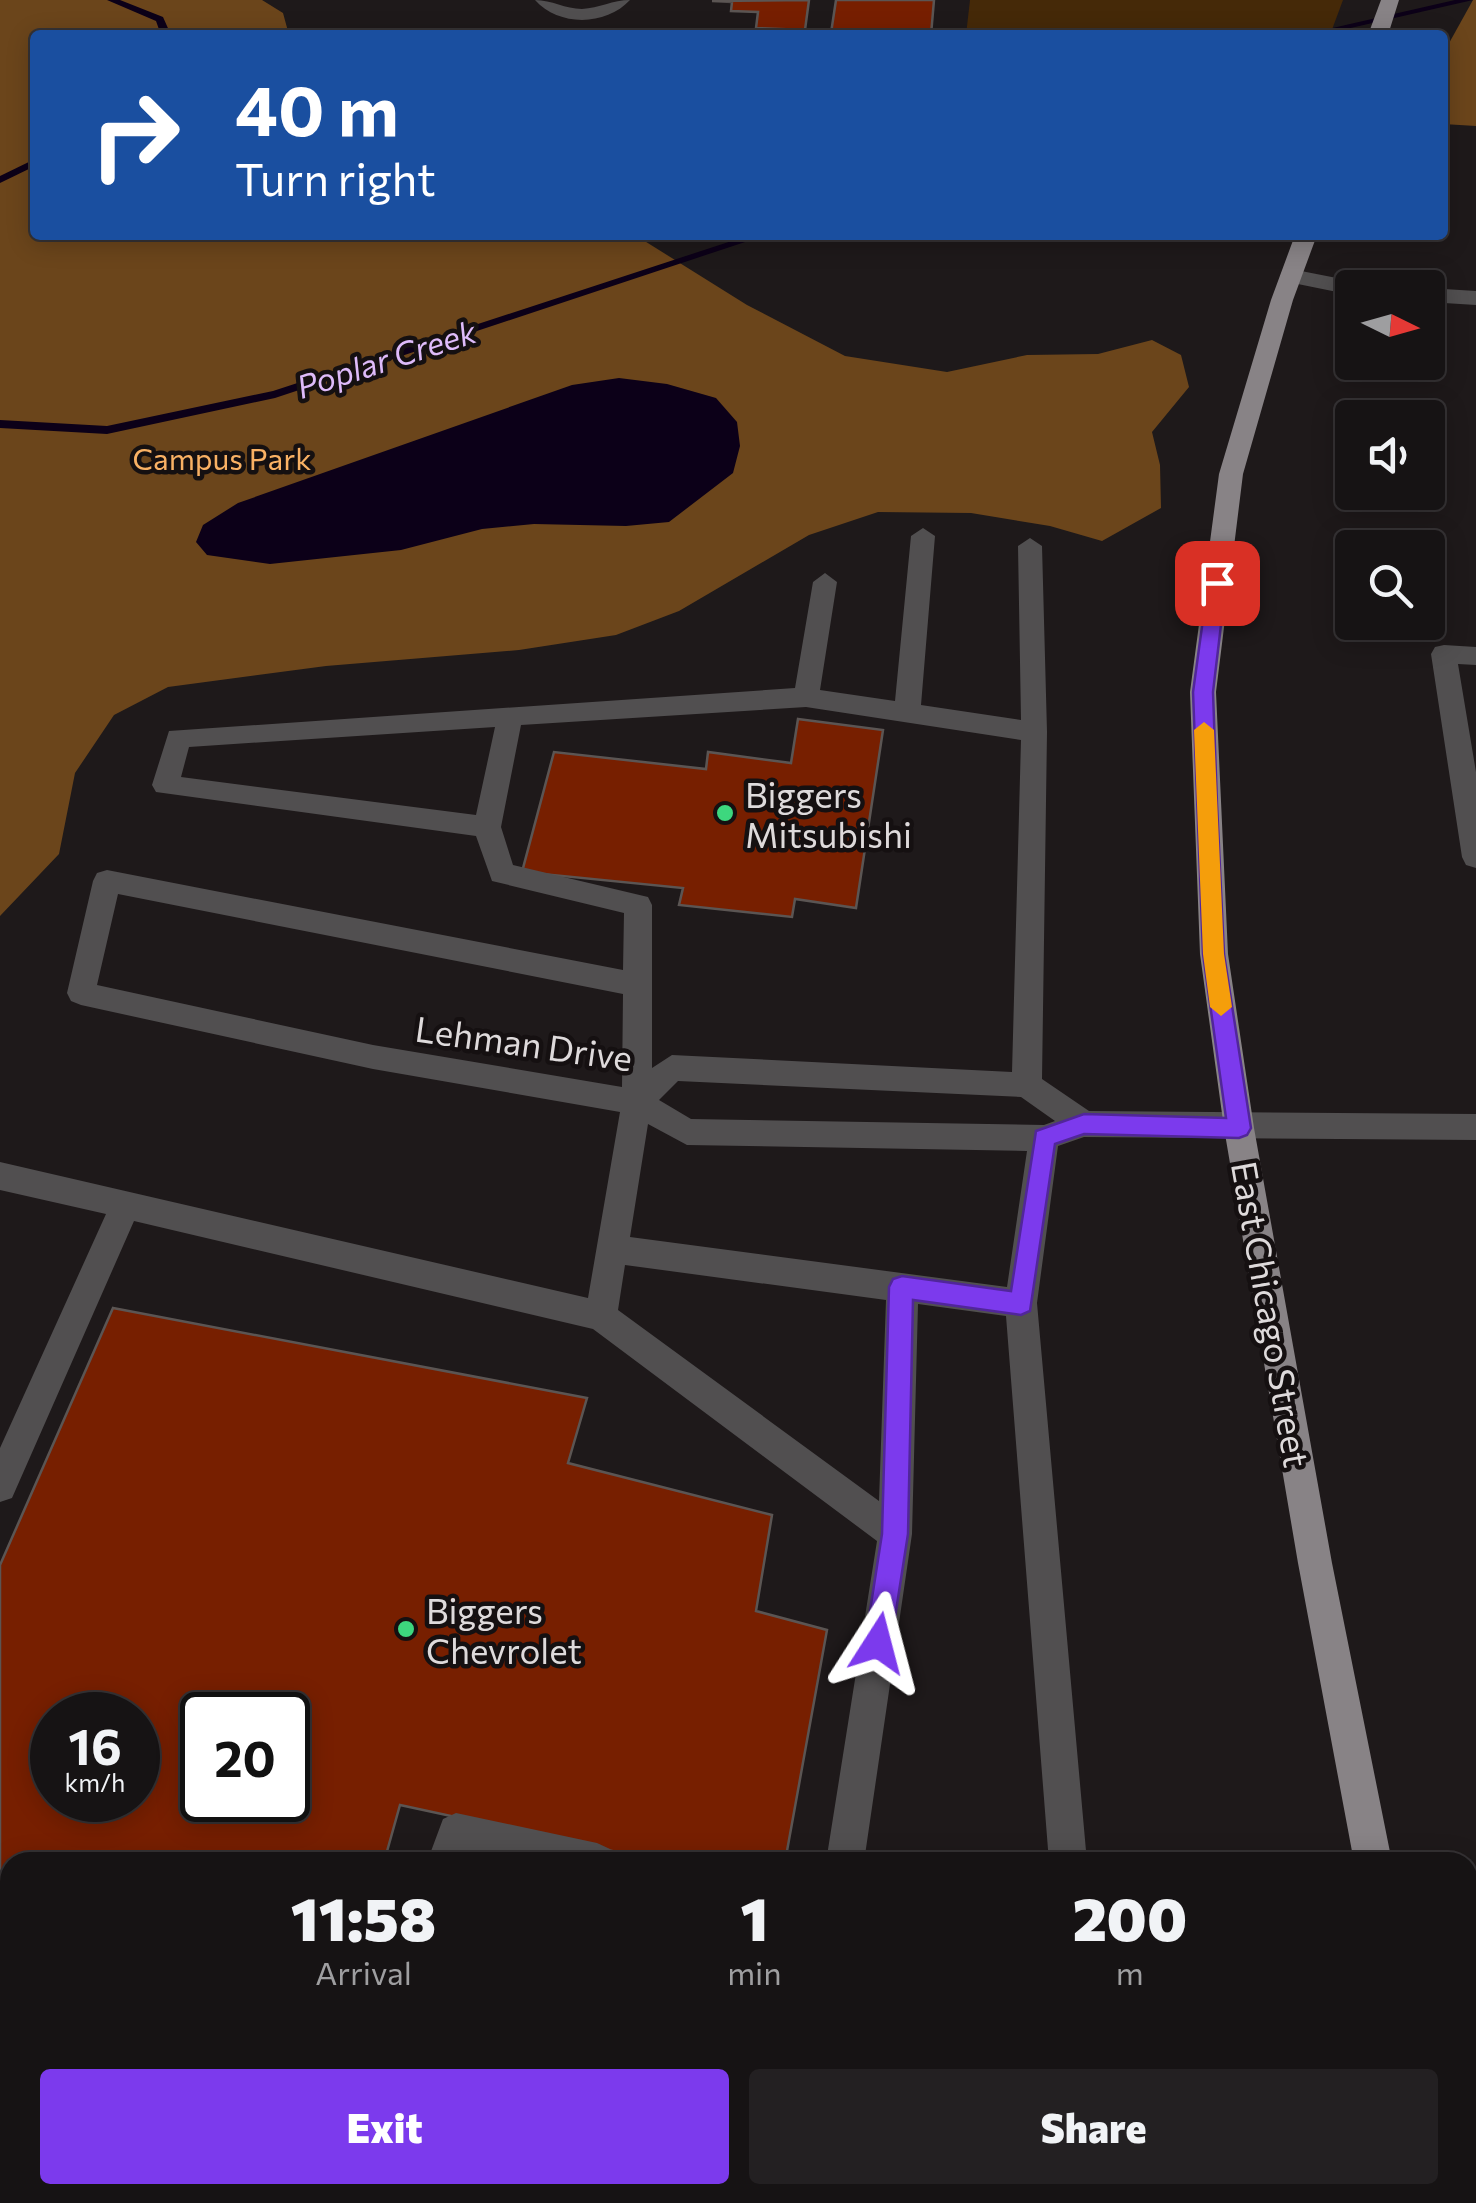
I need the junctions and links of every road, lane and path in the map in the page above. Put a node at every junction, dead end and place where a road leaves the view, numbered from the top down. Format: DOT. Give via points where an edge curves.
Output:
graph roads {
  1 [pos="544,0"];
  2 [pos="621,0"];
  3 [pos="1390,0"];
  4 [pos="1380,30"];
  5 [pos="1304,240"];
  6 [pos="1291,276"];
  7 [pos="1335,285"];
  8 [pos="1445,297"];
  9 [pos="1476,298"];
  10 [pos="922,536"];
  11 [pos="1030,546"];
  12 [pos="826,582"];
  13 [pos="1476,656"];
  14 [pos="806,697"];
  15 [pos="907,712"];
  16 [pos="510,716"];
  17 [pos="1034,732"];
  18 [pos="487,827"];
  19 [pos="1476,857"];
  20 [pos="638,984"];
  21 [pos="1026,1085"];
  22 [pos="637,1102"];
  23 [pos="1084,1124"];
  24 [pos="1239,1128"];
  25 [pos="1476,1128"];
  26 [pos="1044,1138"];
  27 [pos="0,1176"];
  28 [pos="126,1204"];
  29 [pos="612,1249"];
  30 [pos="902,1287"];
  31 [pos="1021,1304"];
  32 [pos="601,1316"];
  33 [pos="0,1486"];
  34 [pos="895,1534"];
  35 [pos="449,1852"];
  36 [pos="550,1852"];
  37 [pos="847,1852"];
  38 [pos="1067,1852"];
  39 [pos="1371,1852"];
  1 -- 2 [label="street" via="582,15 604,13"];
  3 -- 4 [label="main road"];
  5 -- 6 [label="main road, East Chicago Street"];
  6 -- 7 [label="street"];
  6 -- 24 [label="main road, East Chicago Street" via="1232,474 1203,692 1214,954"];
  8 -- 9 [label="street"];
  10 -- 15 [label="street"];
  11 -- 17 [label="street"];
  12 -- 14 [label="street"];
  13 -- 19 [label="street" via="1444,654"];
  14 -- 15 [label="street"];
  14 -- 16 [label="street"];
  15 -- 17 [label="street"];
  16 -- 18 [label="street"];
  16 -- 18 [label="street" via="178,738 165,785"];
  17 -- 21 [label="street"];
  18 -- 20 [label="street" via="502,873 638,906"];
  20 -- 22 [label="street"];
  20 -- 22 [label="street, Lehman Drive" via="107,881 81,993 373,1058"];
  21 -- 22 [label="street, Lehman Drive" via="672,1068"];
  21 -- 23 [label="street"];
  22 -- 26 [label="street" via="687,1132"];
  22 -- 29 [label="street"];
  23 -- 24 [label="street"];
  23 -- 26 [label="street"];
  24 -- 25 [label="street"];
  24 -- 39 [label="main road, East Chicago Street"];
  26 -- 31 [label="street"];
  27 -- 28 [label="street"];
  28 -- 32 [label="street"];
  28 -- 33 [label="street"];
  29 -- 30 [label="street"];
  29 -- 32 [label="street"];
  30 -- 31 [label="street"];
  30 -- 34 [label="street"];
  31 -- 38 [label="street"];
  32 -- 34 [label="street"];
  34 -- 37 [label="street"];
  35 -- 36 [label="street" via="456,1832"];
}
